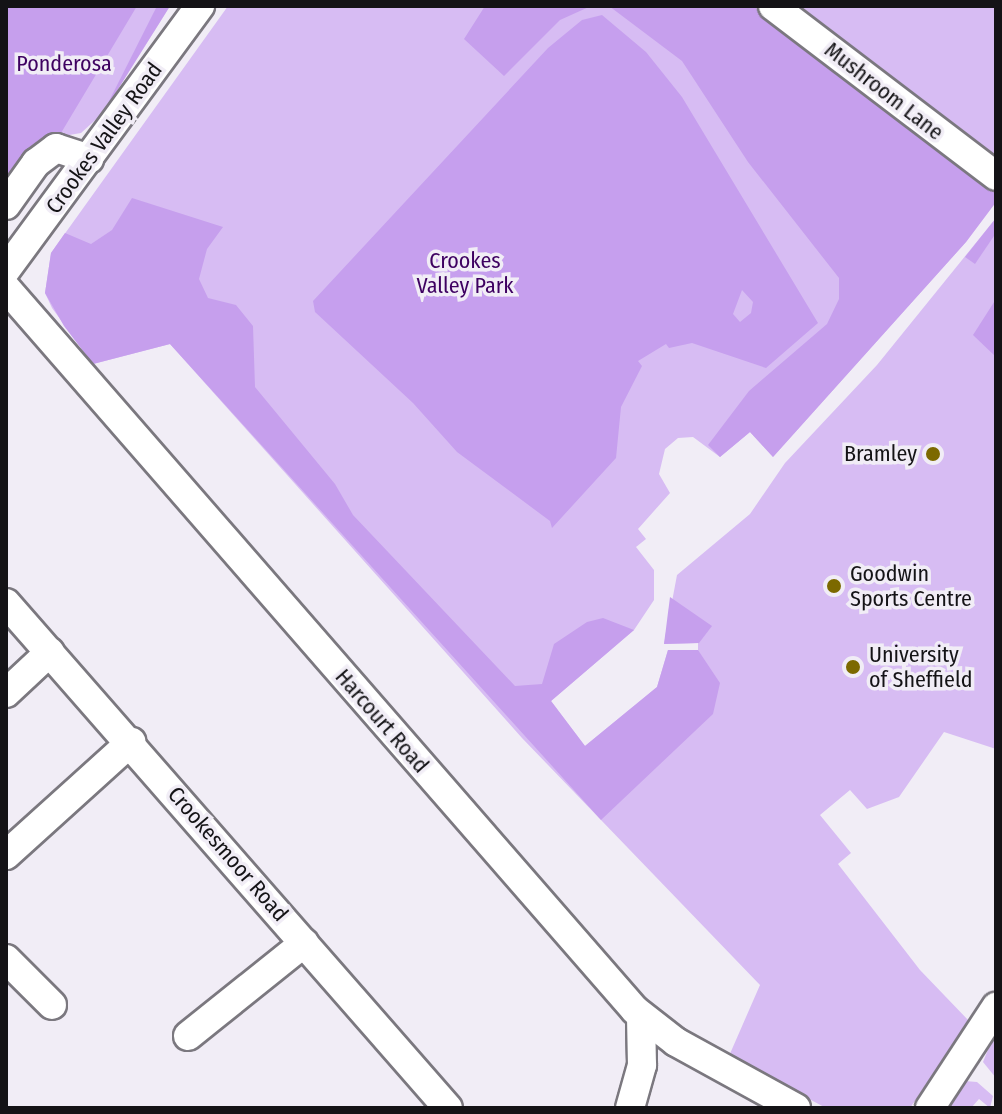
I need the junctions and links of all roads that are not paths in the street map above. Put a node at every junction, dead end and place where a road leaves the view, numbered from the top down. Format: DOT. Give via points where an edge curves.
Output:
graph roads {
  1 [pos="200,6"];
  2 [pos="773,6"];
  3 [pos="89,159"];
  4 [pos="996,176"];
  5 [pos="6,205"];
  6 [pos="6,270"];
  7 [pos="6,288"];
  8 [pos="6,603"];
  9 [pos="50,652"];
  10 [pos="6,693"];
  11 [pos="131,742"];
  12 [pos="6,855"];
  13 [pos="304,943"];
  14 [pos="6,959"];
  15 [pos="52,1005"];
  16 [pos="995,1011"];
  17 [pos="641,1016"];
  18 [pos="188,1036"];
  19 [pos="448,1108"];
  20 [pos="630,1108"];
  21 [pos="796,1108"];
  22 [pos="930,1108"];
  1 -- 3 [label="street, Crookes Valley Road"];
  2 -- 4 [label="street, Mushroom Lane"];
  3 -- 5 [label="street" via="56,148 36,163"];
  3 -- 6 [label="street, Crookes Valley Road"];
  7 -- 17 [label="street, Harcourt Road"];
  8 -- 9 [label="street, Crookesmoor Road"];
  9 -- 10 [label="street"];
  9 -- 11 [label="street, Crookesmoor Road"];
  11 -- 12 [label="street"];
  11 -- 13 [label="street, Crookesmoor Road"];
  13 -- 18 [label="street"];
  13 -- 19 [label="street, Crookesmoor Road"];
  14 -- 15 [label="street"];
  16 -- 22 [label="street"];
  17 -- 20 [label="street" via="642,1065"];
  17 -- 21 [label="street, Harcourt Road" via="676,1042"];
}
